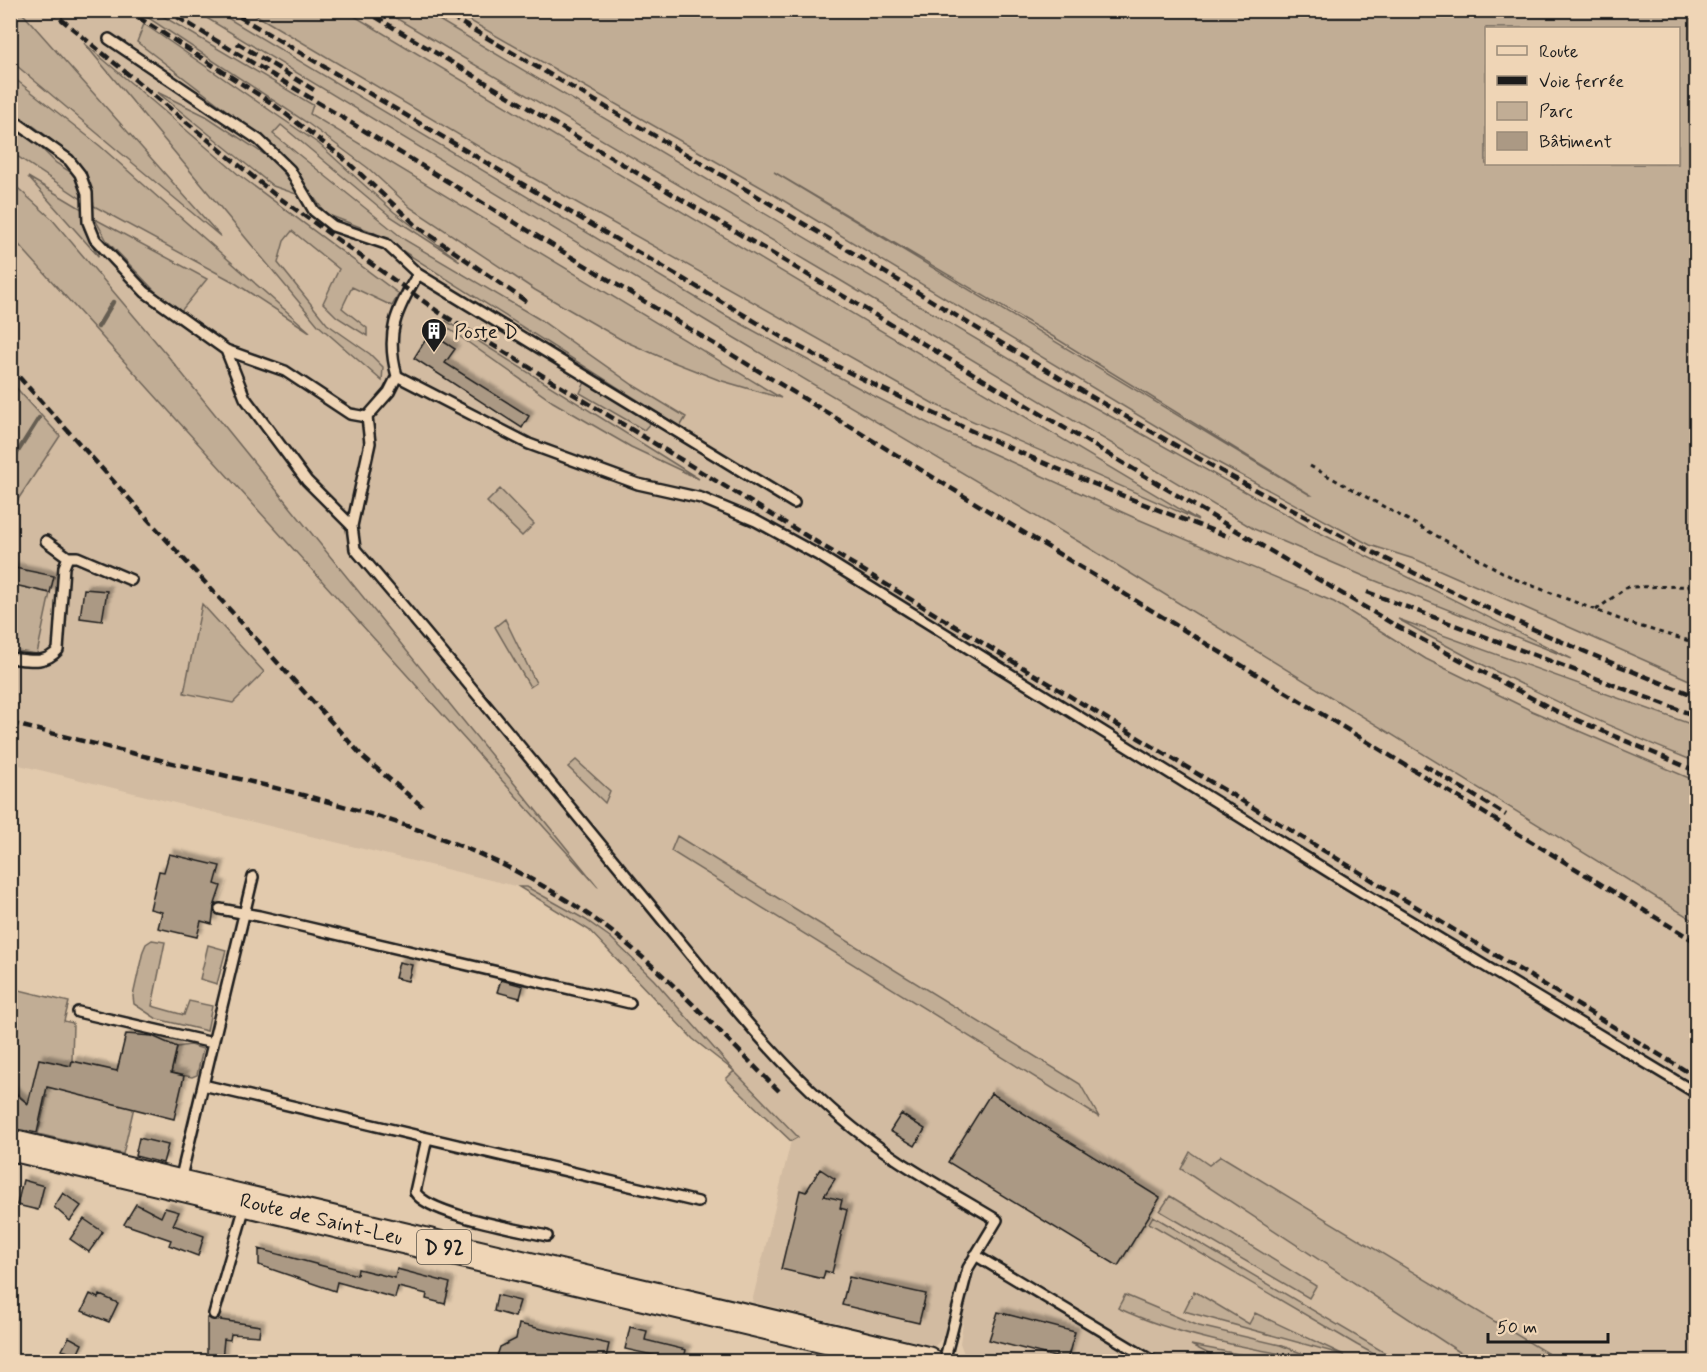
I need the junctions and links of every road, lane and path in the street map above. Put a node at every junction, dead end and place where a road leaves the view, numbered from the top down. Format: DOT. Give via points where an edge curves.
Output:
graph roads {
  1 [pos="109,39"];
  2 [pos="10,118"];
  3 [pos="418,273"];
  4 [pos="226,350"];
  5 [pos="398,376"];
  6 [pos="367,417"];
  7 [pos="1310,466"];
  8 [pos="794,503"];
  9 [pos="352,526"];
  10 [pos="46,541"];
  11 [pos="68,557"];
  12 [pos="131,580"];
  13 [pos="1696,586"];
  14 [pos="1596,610"];
  15 [pos="1696,643"];
  16 [pos="10,658"];
  17 [pos="253,877"];
  18 [pos="220,909"];
  19 [pos="244,915"];
  20 [pos="630,1003"];
  21 [pos="78,1012"];
  22 [pos="213,1043"];
  23 [pos="203,1085"];
  24 [pos="1696,1093"];
  25 [pos="427,1138"];
  26 [pos="10,1144"];
  27 [pos="10,1158"];
  28 [pos="179,1184"];
  29 [pos="698,1202"];
  30 [pos="243,1213"];
  31 [pos="547,1236"];
  32 [pos="975,1255"];
  33 [pos="214,1314"];
  34 [pos="871,1356"];
  35 [pos="927,1362"];
  36 [pos="945,1362"];
  37 [pos="1154,1362"];
  1 -- 3 [label="lane" via="259,140 290,170 314,210 333,225 386,244"];
  2 -- 4 [label="lane" via="69,160 80,174 95,240 145,292"];
  3 -- 5 [label="lane" via="393,326 390,352"];
  3 -- 8 [label="lane"];
  4 -- 6 [label="lane" via="285,371 350,414"];
  4 -- 9 [label="lane" via="245,398 307,481"];
  5 -- 6 [label="lane"];
  5 -- 24 [label="lane" via="529,444 638,484 701,498 820,556 1342,880"];
  6 -- 9 [label="lane" via="370,443"];
  7 -- 14 [label="path" via="1515,579"];
  9 -- 32 [label="lane" via="355,549 791,1072 889,1155 997,1220"];
  10 -- 11 [label="lane"];
  11 -- 12 [label="lane"];
  11 -- 16 [label="lane" via="58,650 37,661"];
  13 -- 14 [label="path" via="1627,587"];
  14 -- 15 [label="path"];
  17 -- 19 [label="lane"];
  18 -- 19 [label="lane"];
  19 -- 20 [label="lane"];
  19 -- 22 [label="lane"];
  21 -- 22 [label="lane"];
  22 -- 23 [label="lane"];
  23 -- 25 [label="lane"];
  23 -- 28 [label="lane"];
  25 -- 29 [label="lane"];
  25 -- 31 [label="lane" via="415,1192 420,1201 469,1218"];
  26 -- 28 [label="main road, Route de Saint-Leu / D 92"];
  27 -- 30 [label="main road, Route de Saint-Leu / D 92"];
  28 -- 34 [label="main road, Route de Saint-Leu / D 92"];
  30 -- 33 [label="lane"];
  30 -- 34 [label="main road, Route de Saint-Leu / D 92"];
  32 -- 36 [label="lane" via="966,1274"];
  32 -- 37 [label="lane"];
  34 -- 35 [label="main road, D 92"];
}
